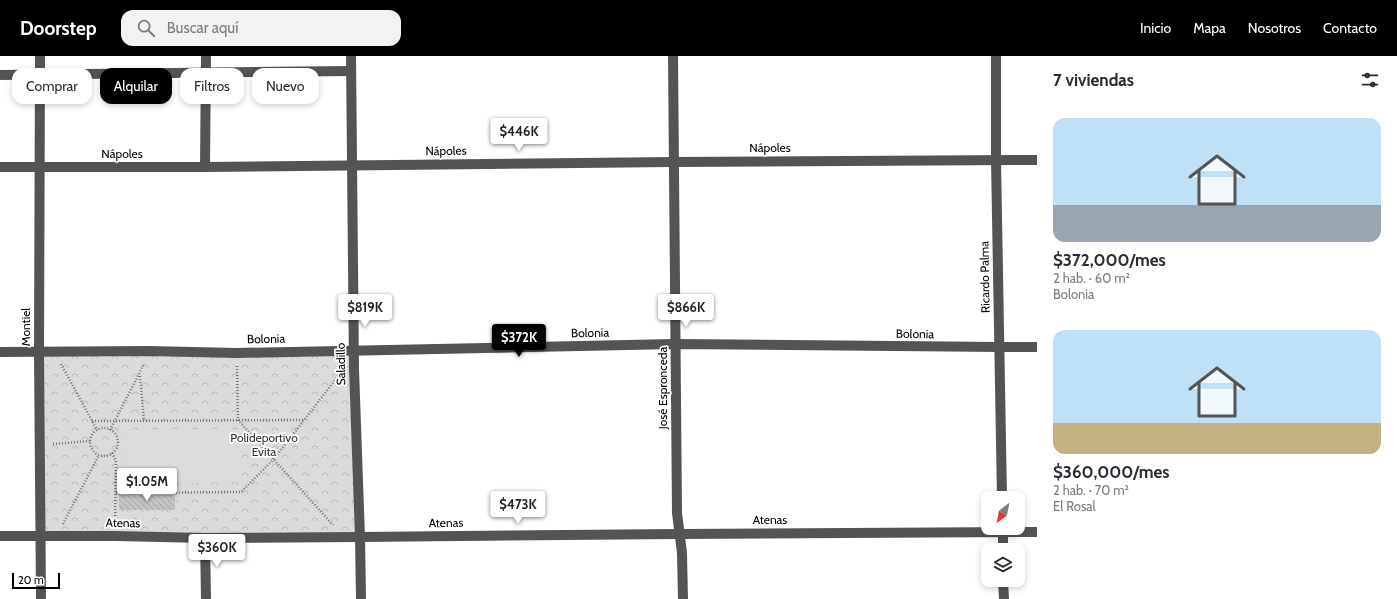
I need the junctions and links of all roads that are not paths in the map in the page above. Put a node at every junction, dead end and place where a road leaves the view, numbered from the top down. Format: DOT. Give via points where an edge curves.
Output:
graph roads {
  1 [pos="40,56"];
  2 [pos="206,56"];
  3 [pos="352,56"];
  4 [pos="673,56"];
  5 [pos="996,56"];
  6 [pos="41,68"];
  7 [pos="206,68"];
  8 [pos="351,71"];
  9 [pos="180,72"];
  10 [pos="244,72"];
  11 [pos="92,74"];
  12 [pos="0,75"];
  13 [pos="12,75"];
  14 [pos="41,104"];
  15 [pos="206,104"];
  16 [pos="996,160"];
  17 [pos="1037,160"];
  18 [pos="673,162"];
  19 [pos="351,165"];
  20 [pos="0,167"];
  21 [pos="40,167"];
  22 [pos="205,167"];
  23 [pos="675,344"];
  24 [pos="1000,347"];
  25 [pos="1037,347"];
  26 [pos="354,350"];
  27 [pos="0,352"];
  28 [pos="39,352"];
  29 [pos="1002,491"];
  30 [pos="981,530"];
  31 [pos="1025,531"];
  32 [pos="1037,532"];
  33 [pos="679,534"];
  34 [pos="41,535"];
  35 [pos="0,536"];
  36 [pos="360,537"];
  37 [pos="206,538"];
  38 [pos="1003,587"];
  39 [pos="41,599"];
  40 [pos="206,599"];
  41 [pos="361,599"];
  42 [pos="682,599"];
  43 [pos="1004,599"];
  1 -- 6 [label="street, Montiel"];
  2 -- 7 [label="street"];
  3 -- 8 [label="street, Saladillo"];
  4 -- 18 [label="street, José Espronceda"];
  5 -- 16 [label="street, Ricardo Palma"];
  8 -- 10 [label="street"];
  8 -- 19 [label="street, Saladillo"];
  9 -- 11 [label="street"];
  12 -- 13 [label="street"];
  14 -- 21 [label="street, Montiel"];
  15 -- 22 [label="street"];
  16 -- 17 [label="street, Nápoles"];
  16 -- 18 [label="street, Nápoles"];
  16 -- 24 [label="street, Ricardo Palma"];
  18 -- 19 [label="street, Nápoles"];
  18 -- 23 [label="street, José Espronceda"];
  19 -- 22 [label="street, Nápoles"];
  19 -- 26 [label="street, Saladillo"];
  20 -- 21 [label="street, Nápoles"];
  21 -- 22 [label="street, Nápoles"];
  21 -- 28 [label="street, Montiel"];
  23 -- 24 [label="street, Bolonia"];
  23 -- 26 [label="street, Bolonia"];
  23 -- 33 [label="street, José Espronceda"];
  24 -- 25 [label="street, Bolonia"];
  24 -- 29 [label="street, Ricardo Palma"];
  26 -- 28 [label="street, Bolonia" via="237,353"];
  26 -- 36 [label="street, Saladillo"];
  27 -- 28 [label="street, Bolonia"];
  28 -- 34 [label="street, Montiel"];
  30 -- 33 [label="street, Atenas"];
  31 -- 32 [label="street, Atenas"];
  33 -- 36 [label="street, Atenas"];
  33 -- 42 [label="street, José Espronceda" via="682,554"];
  34 -- 35 [label="street, Atenas"];
  34 -- 37 [label="street, Atenas"];
  34 -- 39 [label="street, Montiel"];
  36 -- 37 [label="street, Atenas"];
  36 -- 41 [label="street, Saladillo"];
  37 -- 40 [label="street"];
  38 -- 43 [label="street"];
}
